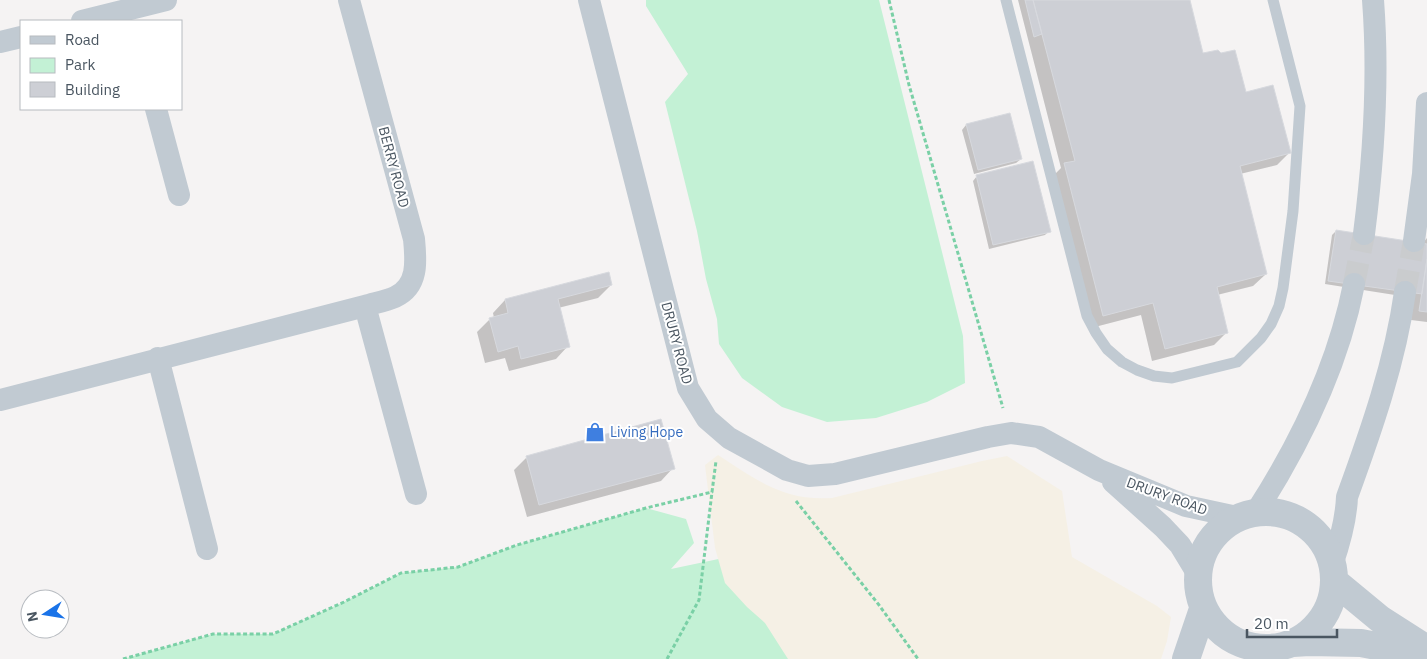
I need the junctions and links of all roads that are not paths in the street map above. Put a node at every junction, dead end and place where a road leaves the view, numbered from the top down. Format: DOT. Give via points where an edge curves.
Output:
graph roads {
  1 [pos="166,0"];
  2 [pos="349,0"];
  3 [pos="589,0"];
  4 [pos="1006,0"];
  5 [pos="1273,0"];
  6 [pos="1373,0"];
  7 [pos="132,15"];
  8 [pos="90,20"];
  9 [pos="20,37"];
  10 [pos="0,42"];
  11 [pos="1427,103"];
  12 [pos="156,110"];
  13 [pos="1426,128"];
  14 [pos="179,196"];
  15 [pos="1364,234"];
  16 [pos="1414,241"];
  17 [pos="1354,284"];
  18 [pos="1405,292"];
  19 [pos="365,306"];
  20 [pos="158,358"];
  21 [pos="0,400"];
  22 [pos="1099,470"];
  23 [pos="416,494"];
  24 [pos="1246,515"];
  25 [pos="207,549"];
  26 [pos="1333,573"];
  27 [pos="1197,574"];
  28 [pos="1203,609"];
  29 [pos="1427,649"];
  30 [pos="1278,650"];
  31 [pos="1427,656"];
  32 [pos="1186,659"];
  1 -- 7 [label="street"];
  2 -- 19 [label="street, BERRY ROAD" via="416,255 416,271 409,286 396,297"];
  3 -- 22 [label="street, DRURY ROAD" via="688,388 707,419 729,438 787,470 808,476 835,474 1011,433 1039,437"];
  4 -- 5 [label="lane" via="1087,316 1107,349 1122,362 1154,376 1172,378 1237,362 1262,338 1271,324 1283,288 1293,211 1300,106"];
  6 -- 15 [label="street" via="1375,122"];
  7 -- 8 [label="street"];
  9 -- 10 [label="street"];
  11 -- 13 [label="street"];
  12 -- 14 [label="street"];
  13 -- 16 [label="street"];
  17 -- 24 [label="street" via="1338,346 1312,413 1280,474"];
  18 -- 26 [label="street" via="1386,378 1347,498"];
  19 -- 20 [label="street, BERRY ROAD"];
  19 -- 23 [label="street"];
  20 -- 21 [label="street, BERRY ROAD"];
  20 -- 25 [label="street"];
  22 -- 24 [label="street, DRURY ROAD" via="1186,506"];
  22 -- 27 [label="street, DRURY ROAD" via="1163,527 1184,551"];
  24 -- 26 [label="street" via="1276,512 1296,518 1312,529 1325,546"];
  24 -- 27 [label="street" via="1222,527 1210,540 1201,556"];
  26 -- 29 [label="street" via="1380,619"];
  26 -- 30 [label="street" via="1332,596 1318,625 1306,636"];
  27 -- 28 [label="street"];
  28 -- 30 [label="street" via="1226,636 1242,644"];
  28 -- 32 [label="street"];
  30 -- 31 [label="street" via="1309,642 1361,643"];
}
